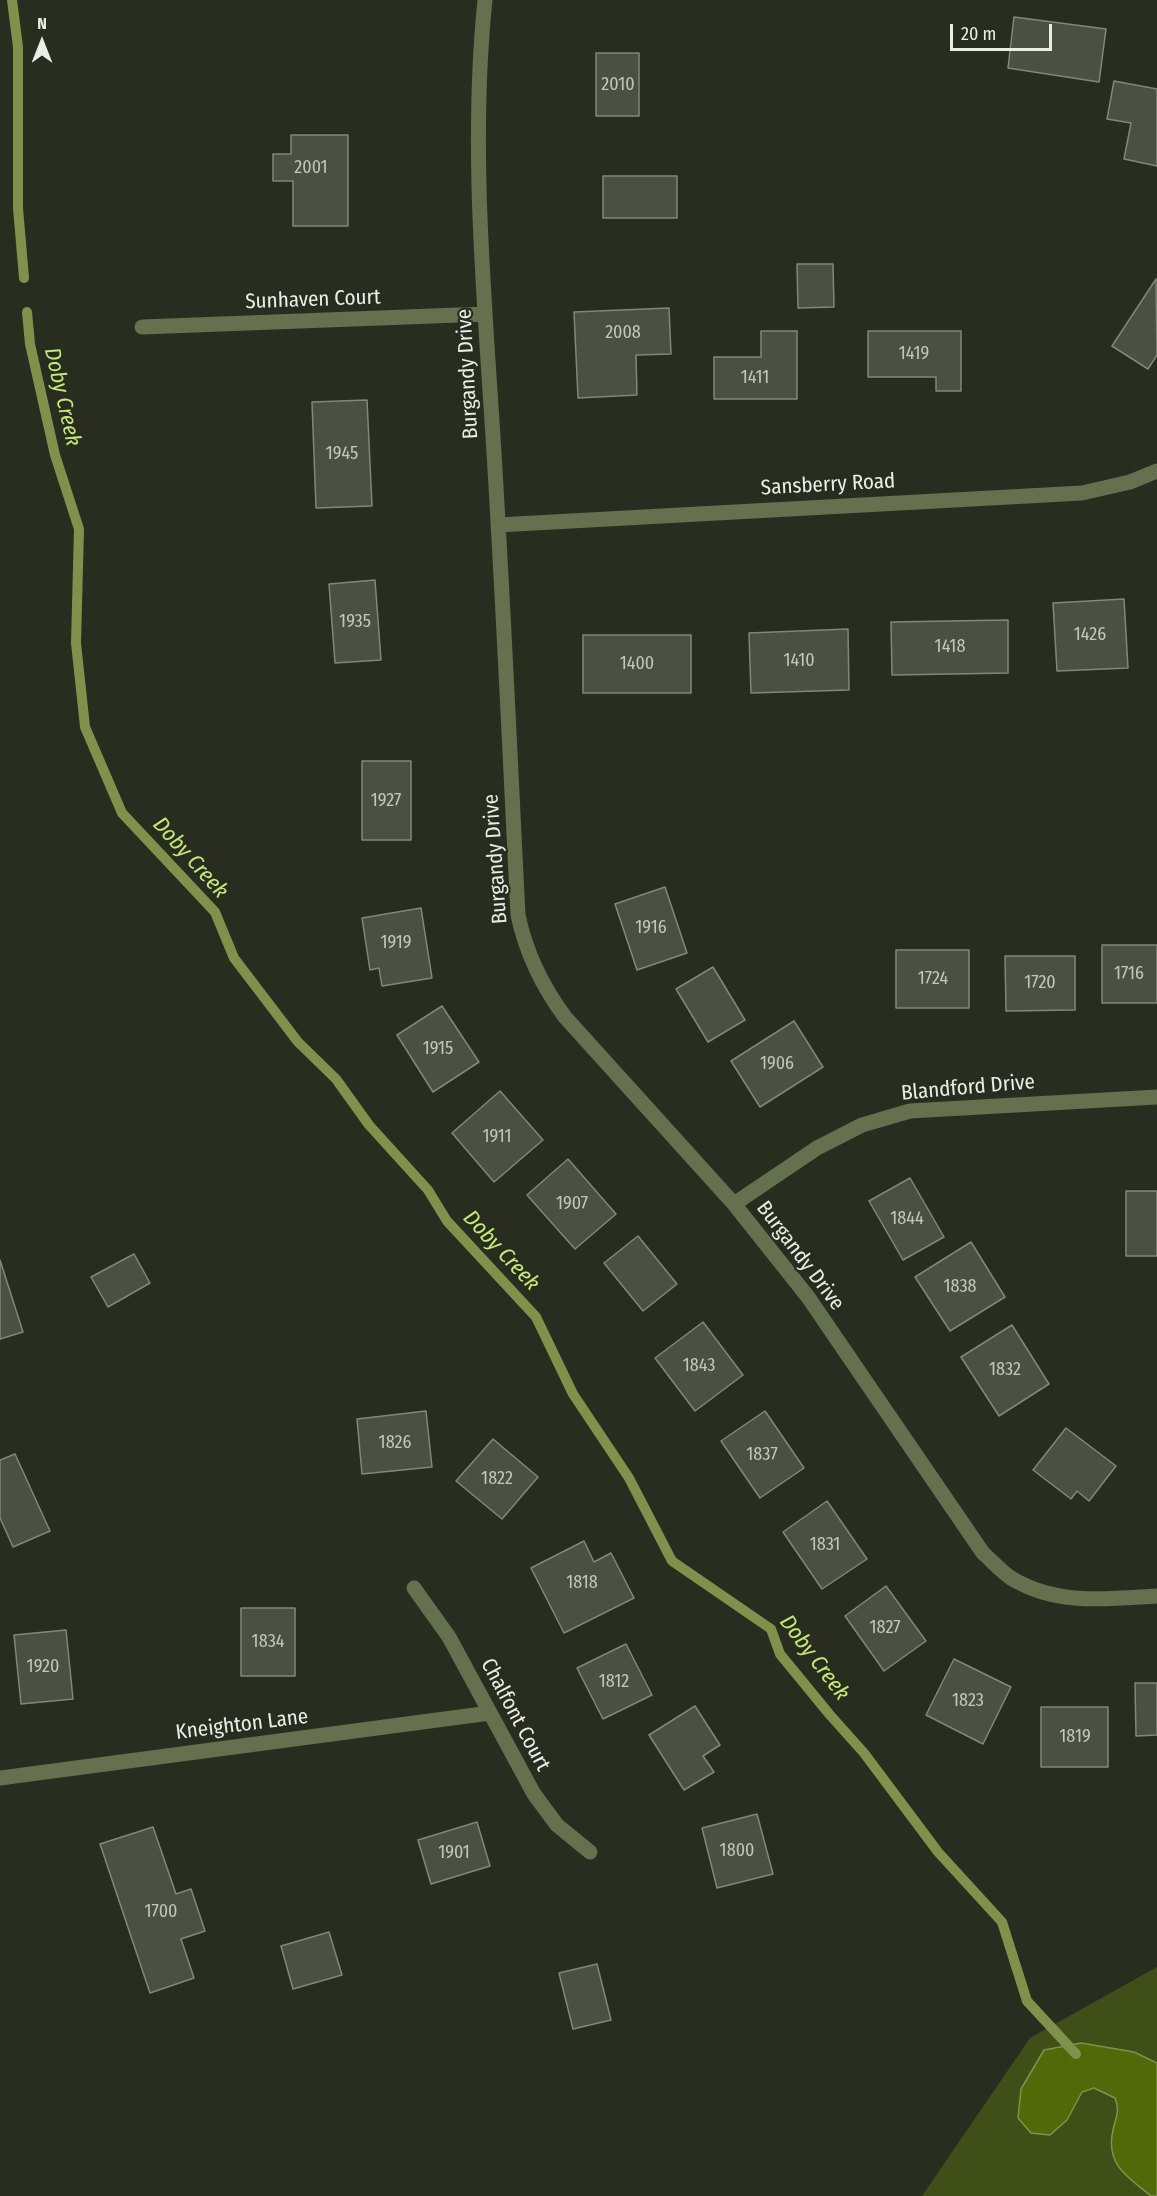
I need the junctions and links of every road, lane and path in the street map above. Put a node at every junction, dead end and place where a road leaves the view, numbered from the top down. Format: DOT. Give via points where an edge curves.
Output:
graph roads {
  1 [pos="485,0"];
  2 [pos="485,314"];
  3 [pos="142,327"];
  4 [pos="1157,471"];
  5 [pos="498,525"];
  6 [pos="1157,1097"];
  7 [pos="734,1203"];
  8 [pos="414,1588"];
  9 [pos="1157,1596"];
  10 [pos="490,1713"];
  11 [pos="0,1778"];
  12 [pos="590,1852"];
  1 -- 2 [label="street, Burgandy Drive" via="479,55 478,145"];
  2 -- 3 [label="street, Sunhaven Court"];
  2 -- 5 [label="street, Burgandy Drive"];
  4 -- 5 [label="street, Sansberry Road" via="1082,493"];
  5 -- 7 [label="street, Burgandy Drive" via="518,915 530,959 565,1017"];
  6 -- 7 [label="street, Blandford Drive" via="910,1111 862,1125 817,1148"];
  7 -- 9 [label="street, Burgandy Drive" via="808,1297 983,1553 1010,1577 1061,1598"];
  8 -- 10 [label="street, Chalfont Court" via="449,1637"];
  10 -- 11 [label="street, Kneighton Lane"];
  10 -- 12 [label="street, Chalfont Court" via="534,1794 557,1825"];
}
